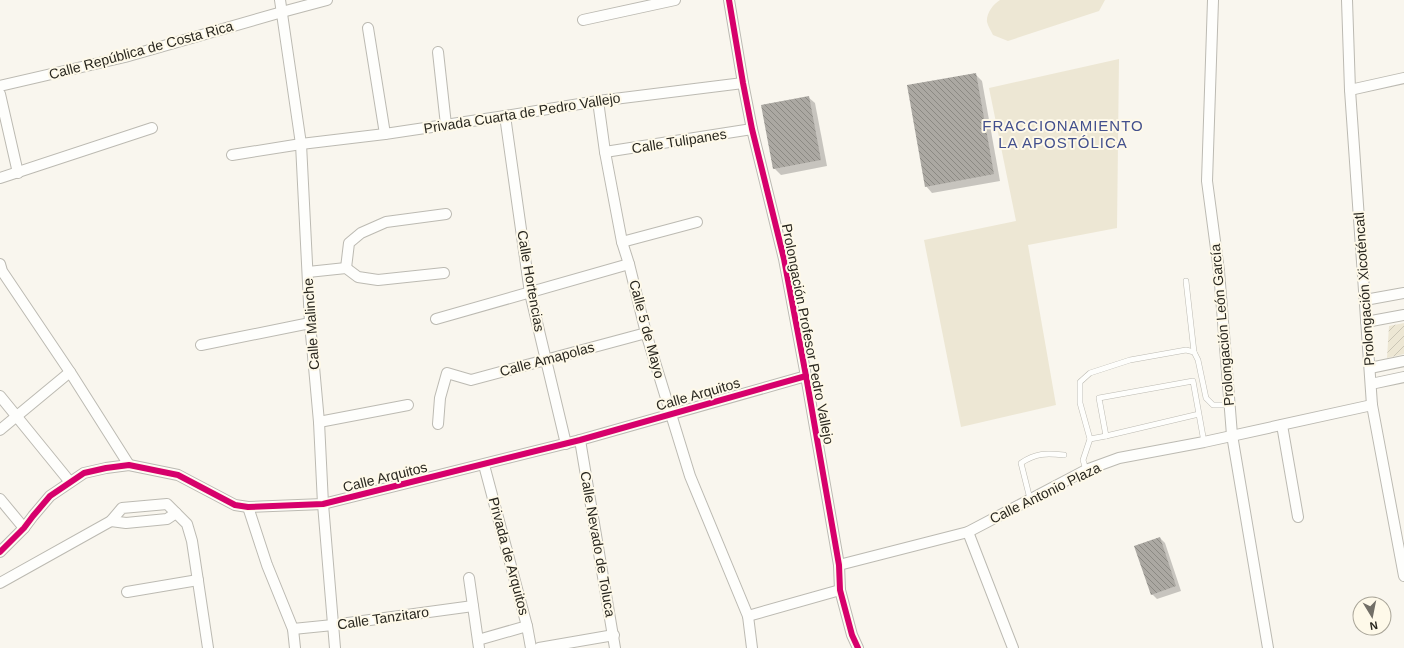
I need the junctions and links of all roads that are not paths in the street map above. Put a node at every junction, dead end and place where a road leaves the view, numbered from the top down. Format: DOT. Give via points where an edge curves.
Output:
graph roads {
  1 [pos="280,0"];
  2 [pos="327,0"];
  3 [pos="675,0"];
  4 [pos="729,0"];
  5 [pos="1213,0"];
  6 [pos="1347,0"];
  7 [pos="282,12"];
  8 [pos="583,20"];
  9 [pos="368,28"];
  10 [pos="438,52"];
  11 [pos="1404,78"];
  12 [pos="743,83"];
  13 [pos="0,86"];
  14 [pos="1350,90"];
  15 [pos="0,94"];
  16 [pos="598,101"];
  17 [pos="505,116"];
  18 [pos="446,125"];
  19 [pos="152,128"];
  20 [pos="752,129"];
  21 [pos="385,134"];
  22 [pos="301,144"];
  23 [pos="605,152"];
  24 [pos="232,155"];
  25 [pos="18,173"];
  26 [pos="0,178"];
  27 [pos="446,214"];
  28 [pos="697,222"];
  29 [pos="622,242"];
  30 [pos="629,264"];
  31 [pos="346,268"];
  32 [pos="1,269"];
  33 [pos="308,272"];
  34 [pos="444,273"];
  35 [pos="1186,281"];
  36 [pos="530,293"];
  37 [pos="1404,293"];
  38 [pos="1365,300"];
  39 [pos="1404,315"];
  40 [pos="436,319"];
  41 [pos="1366,322"];
  42 [pos="310,323"];
  43 [pos="646,333"];
  44 [pos="201,345"];
  45 [pos="1194,352"];
  46 [pos="545,360"];
  47 [pos="1404,360"];
  48 [pos="1370,368"];
  49 [pos="70,372"];
  50 [pos="806,376"];
  51 [pos="1404,377"];
  52 [pos="1202,380"];
  53 [pos="1193,381"];
  54 [pos="1371,384"];
  55 [pos="0,396"];
  56 [pos="408,405"];
  57 [pos="1229,405"];
  58 [pos="1372,405"];
  59 [pos="1199,414"];
  60 [pos="671,415"];
  61 [pos="16,416"];
  62 [pos="319,422"];
  63 [pos="438,424"];
  64 [pos="1282,425"];
  65 [pos="0,430"];
  66 [pos="1232,435"];
  67 [pos="1106,436"];
  68 [pos="1090,439"];
  69 [pos="580,440"];
  70 [pos="1204,442"];
  71 [pos="566,444"];
  72 [pos="1064,455"];
  73 [pos="128,464"];
  74 [pos="484,465"];
  75 [pos="1086,470"];
  76 [pos="70,482"];
  77 [pos="0,499"];
  78 [pos="1030,499"];
  79 [pos="323,504"];
  80 [pos="248,507"];
  81 [pos="176,513"];
  82 [pos="1298,517"];
  83 [pos="111,521"];
  84 [pos="24,528"];
  85 [pos="968,532"];
  86 [pos="0,552"];
  87 [pos="839,565"];
  88 [pos="1404,576"];
  89 [pos="469,578"];
  90 [pos="198,580"];
  91 [pos="0,583"];
  92 [pos="840,590"];
  93 [pos="127,592"];
  94 [pos="473,606"];
  95 [pos="748,616"];
  96 [pos="333,625"];
  97 [pos="527,626"];
  98 [pos="293,628"];
  99 [pos="614,635"];
  100 [pos="478,644"];
  101 [pos="208,648"];
  102 [pos="295,648"];
  103 [pos="335,648"];
  104 [pos="531,648"];
  105 [pos="539,648"];
  106 [pos="615,648"];
  107 [pos="752,648"];
  108 [pos="858,648"];
  109 [pos="1013,648"];
  110 [pos="1268,648"];
  1 -- 7 [label="street, Calle Malinche"];
  2 -- 7 [label="street, Calle República de Costa Rica"];
  3 -- 8 [label="street"];
  4 -- 12 [label="street, Prolongación Profesor Pedro Vallejo"];
  5 -- 57 [label="street, Prolongación León García" via="1207,181 1219,271"];
  6 -- 14 [label="street, Prolongación Xicoténcatl"];
  7 -- 13 [label="street, Calle República de Costa Rica" via="125,57"];
  7 -- 22 [label="street, Calle Malinche"];
  9 -- 21 [label="street"];
  10 -- 18 [label="street"];
  11 -- 14 [label="street"];
  12 -- 16 [label="street, Privada Cuarta de Pedro Vallejo"];
  12 -- 20 [label="street, Prolongación Profesor Pedro Vallejo"];
  14 -- 38 [label="street, Prolongación Xicoténcatl"];
  15 -- 25 [label="street"];
  16 -- 17 [label="street, Privada Cuarta de Pedro Vallejo"];
  16 -- 23 [label="street, Calle 5 de Mayo"];
  17 -- 18 [label="street, Privada Cuarta de Pedro Vallejo"];
  17 -- 36 [label="street, Calle Hortencias"];
  18 -- 21 [label="street, Privada Cuarta de Pedro Vallejo"];
  19 -- 25 [label="street"];
  20 -- 23 [label="street, Calle Tulipanes"];
  20 -- 50 [label="street, Prolongación Profesor Pedro Vallejo" via="784,259"];
  21 -- 22 [label="street, Privada Cuarta de Pedro Vallejo"];
  22 -- 24 [label="street, Privada Cuarta de Pedro Vallejo"];
  22 -- 33 [label="street, Calle Malinche"];
  23 -- 29 [label="street, Calle 5 de Mayo"];
  25 -- 26 [label="street"];
  27 -- 31 [label="street" via="386,222 361,233 349,244"];
  28 -- 29 [label="street"];
  29 -- 30 [label="street, Calle 5 de Mayo"];
  30 -- 36 [label="street"];
  30 -- 43 [label="street, Calle 5 de Mayo"];
  31 -- 33 [label="street"];
  31 -- 34 [label="street" via="358,277 378,280"];
  32 -- 49 [label="street"];
  33 -- 42 [label="street, Calle Malinche"];
  35 -- 45 [label="lane"];
  36 -- 40 [label="street"];
  36 -- 46 [label="street, Calle Hortencias"];
  37 -- 38 [label="street"];
  38 -- 41 [label="street, Prolongación Xicoténcatl"];
  39 -- 41 [label="street"];
  41 -- 48 [label="street, Prolongación Xicoténcatl"];
  42 -- 44 [label="street"];
  42 -- 62 [label="street, Calle Malinche"];
  43 -- 46 [label="street, Calle Amapolas"];
  43 -- 60 [label="street, Calle 5 de Mayo"];
  45 -- 52 [label="lane"];
  45 -- 68 [label="lane" via="1186,350 1130,360 1090,373 1080,382 1080,403"];
  46 -- 63 [label="street, Calle Amapolas" via="471,380 447,373 440,398"];
  46 -- 71 [label="street, Calle Hortencias"];
  47 -- 48 [label="street"];
  48 -- 54 [label="street, Prolongación Xicoténcatl"];
  49 -- 61 [label="street"];
  49 -- 73 [label="street"];
  50 -- 60 [label="street, Calle Arquitos"];
  50 -- 87 [label="street, Prolongación Profesor Pedro Vallejo"];
  51 -- 54 [label="street"];
  52 -- 53 [label="lane"];
  52 -- 57 [label="lane" via="1206,398 1213,405"];
  53 -- 59 [label="lane"];
  53 -- 67 [label="lane" via="1099,398"];
  54 -- 58 [label="street, Prolongación Xicoténcatl"];
  55 -- 61 [label="street"];
  56 -- 62 [label="street"];
  57 -- 66 [label="street, Prolongación León García"];
  58 -- 64 [label="street, Calle Antonio Plaza"];
  58 -- 88 [label="street, Prolongación Xicoténcatl"];
  59 -- 67 [label="lane"];
  59 -- 70 [label="lane"];
  60 -- 69 [label="street, Calle Arquitos"];
  60 -- 95 [label="street, Calle 5 de Mayo" via="690,476"];
  61 -- 65 [label="street"];
  61 -- 76 [label="street"];
  62 -- 79 [label="street, Calle Malinche"];
  64 -- 66 [label="street, Calle Antonio Plaza"];
  64 -- 82 [label="street"];
  66 -- 70 [label="street, Calle Antonio Plaza"];
  66 -- 110 [label="street, Prolongación León García"];
  67 -- 68 [label="lane"];
  68 -- 75 [label="lane" via="1083,460"];
  69 -- 71 [label="street, Calle Arquitos"];
  69 -- 99 [label="street, Calle Nevado de Toluca"];
  70 -- 75 [label="street, Calle Antonio Plaza" via="1119,458"];
  71 -- 74 [label="street, Calle Arquitos"];
  72 -- 78 [label="lane" via="1046,453 1021,463"];
  73 -- 76 [label="street, Calle Arquitos" via="84,473"];
  73 -- 80 [label="street, Calle Arquitos" via="178,475 235,505"];
  74 -- 79 [label="street, Calle Arquitos"];
  74 -- 97 [label="street, Privada de Arquitos"];
  75 -- 78 [label="street, Calle Antonio Plaza"];
  76 -- 84 [label="street, Calle Arquitos" via="50,496"];
  77 -- 84 [label="street"];
  78 -- 85 [label="street, Calle Antonio Plaza"];
  79 -- 80 [label="street, Calle Arquitos"];
  79 -- 96 [label="street, Calle Malinche"];
  80 -- 98 [label="street" via="267,565"];
  81 -- 83 [label="street" via="167,519 126,523"];
  81 -- 83 [label="street" via="167,504 122,508"];
  81 -- 90 [label="street" via="187,524"];
  83 -- 91 [label="street"];
  84 -- 86 [label="street, Calle Arquitos"];
  85 -- 87 [label="street, Calle Antonio Plaza"];
  85 -- 109 [label="street"];
  87 -- 92 [label="street, Prolongación Profesor Pedro Vallejo"];
  89 -- 94 [label="street"];
  90 -- 93 [label="street"];
  90 -- 101 [label="street"];
  92 -- 95 [label="street"];
  92 -- 108 [label="street, Prolongación Profesor Pedro Vallejo"];
  94 -- 96 [label="street, Calle Tanzitaro"];
  94 -- 100 [label="street"];
  95 -- 107 [label="street, Calle 5 de Mayo"];
  96 -- 98 [label="street, Calle Tanzitaro"];
  96 -- 103 [label="street, Calle Malinche"];
  97 -- 100 [label="street"];
  97 -- 104 [label="street, Privada de Arquitos"];
  98 -- 102 [label="street"];
  99 -- 105 [label="street"];
  99 -- 106 [label="street, Calle Nevado de Toluca"];
}
